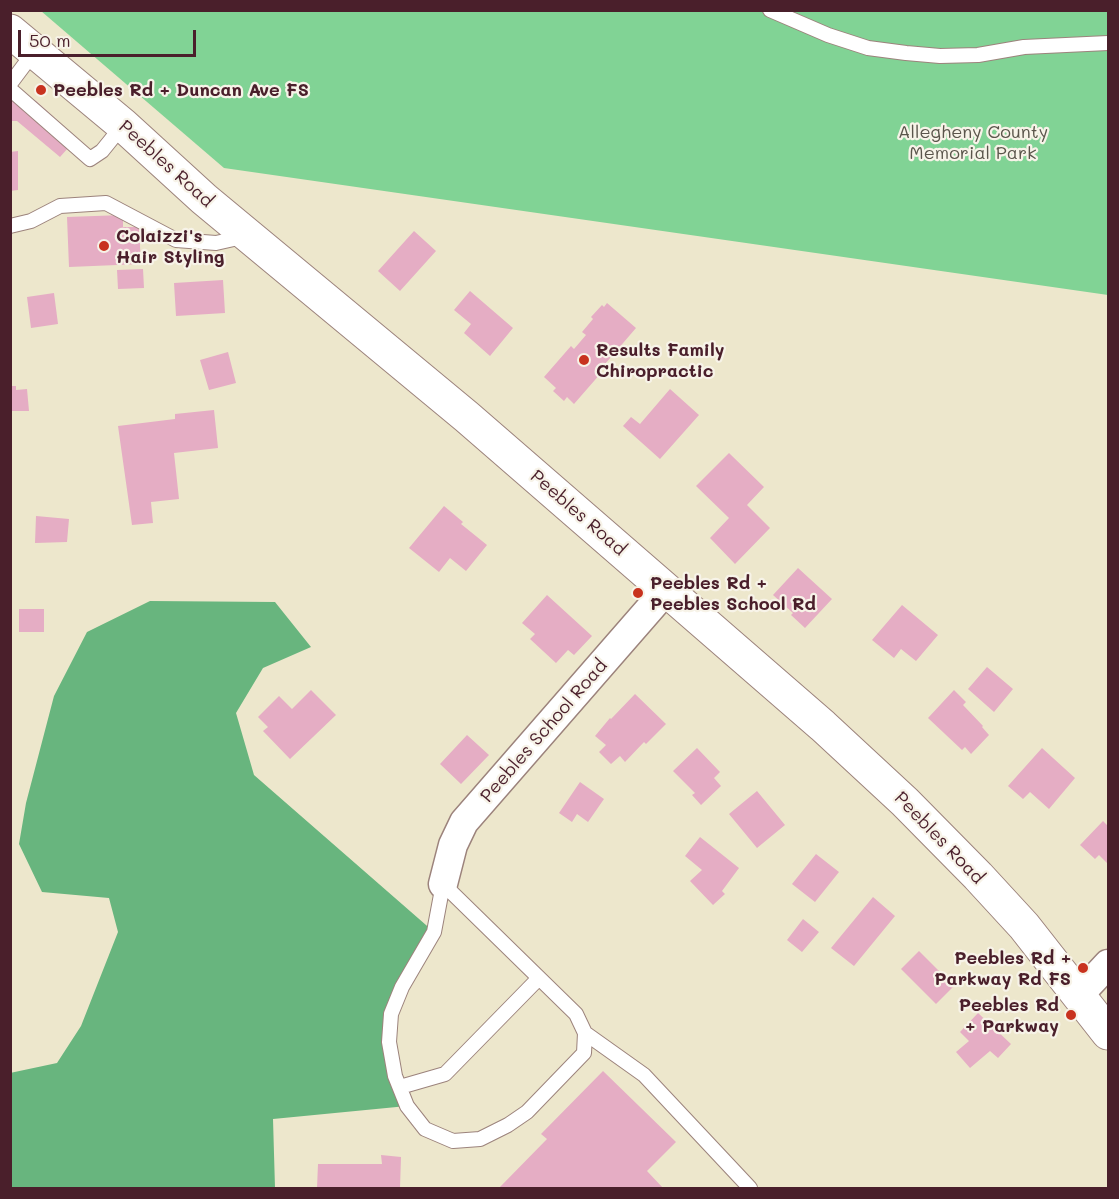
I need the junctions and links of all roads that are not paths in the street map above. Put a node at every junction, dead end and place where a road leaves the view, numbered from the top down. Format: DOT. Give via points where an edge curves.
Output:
graph roads {
  1 [pos="770,10"];
  2 [pos="23,41"];
  3 [pos="1108,43"];
  4 [pos="10,84"];
  5 [pos="10,89"];
  6 [pos="123,125"];
  7 [pos="10,226"];
  8 [pos="249,236"];
  9 [pos="667,589"];
  10 [pos="442,884"];
  11 [pos="1108,964"];
  12 [pos="539,978"];
  13 [pos="1080,995"];
  14 [pos="585,1033"];
  15 [pos="1108,1033"];
  16 [pos="400,1087"];
  17 [pos="750,1188"];
  1 -- 3 [label="lane" via="868,48 906,53 978,55 1024,47"];
  2 -- 4 [label="lane"];
  2 -- 6 [label="main road, Peebles Road"];
  5 -- 6 [label="lane" via="90,159 102,152"];
  6 -- 8 [label="main road, Peebles Road"];
  7 -- 8 [label="lane" via="31,221 60,206 106,203 176,240 216,243"];
  8 -- 9 [label="main road, Peebles Road"];
  9 -- 10 [label="street, Peebles School Road" via="464,822"];
  9 -- 13 [label="main road, Peebles Road" via="905,802 1024,926"];
  10 -- 12 [label="lane"];
  10 -- 16 [label="lane" via="434,932 391,1014 389,1042"];
  11 -- 13 [label="street"];
  12 -- 14 [label="lane" via="576,1014"];
  12 -- 16 [label="lane" via="445,1074"];
  13 -- 15 [label="main road, Peebles Road"];
  14 -- 16 [label="lane" via="584,1053 527,1112 480,1139 453,1141 425,1129 407,1107"];
  14 -- 17 [label="lane" via="644,1075"];
}
